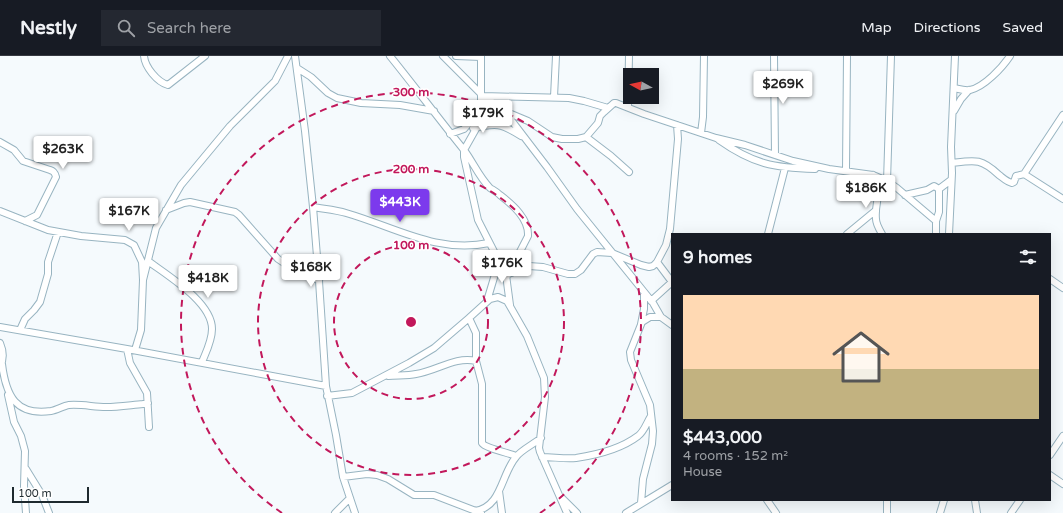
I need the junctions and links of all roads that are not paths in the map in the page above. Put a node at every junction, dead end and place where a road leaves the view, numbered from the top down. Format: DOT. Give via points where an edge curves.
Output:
graph roads {
  1 [pos="144,56"];
  2 [pos="205,56"];
  3 [pos="289,56"];
  4 [pos="295,56"];
  5 [pos="390,56"];
  6 [pos="443,56"];
  7 [pos="456,56"];
  8 [pos="556,56"];
  9 [pos="629,56"];
  10 [pos="704,56"];
  11 [pos="774,56"];
  12 [pos="847,56"];
  13 [pos="891,56"];
  14 [pos="954,56"];
  15 [pos="1010,56"];
  16 [pos="481,57"];
  17 [pos="297,68"];
  18 [pos="954,88"];
  19 [pos="969,90"];
  20 [pos="482,95"];
  21 [pos="554,97"];
  22 [pos="628,107"];
  23 [pos="608,108"];
  24 [pos="481,109"];
  25 [pos="434,111"];
  26 [pos="504,111"];
  27 [pos="953,113"];
  28 [pos="1063,114"];
  29 [pos="677,125"];
  30 [pos="477,127"];
  31 [pos="464,129"];
  32 [pos="701,133"];
  33 [pos="450,134"];
  34 [pos="586,137"];
  35 [pos="716,138"];
  36 [pos="526,140"];
  37 [pos="0,142"];
  38 [pos="464,150"];
  39 [pos="775,155"];
  40 [pos="952,162"];
  41 [pos="785,168"];
  42 [pos="829,169"];
  43 [pos="846,171"];
  44 [pos="629,172"];
  45 [pos="1024,174"];
  46 [pos="873,175"];
  47 [pos="951,180"];
  48 [pos="887,181"];
  49 [pos="940,189"];
  50 [pos="905,195"];
  51 [pos="1063,199"];
  52 [pos="313,207"];
  53 [pos="0,210"];
  54 [pos="166,210"];
  55 [pos="875,211"];
  56 [pos="25,221"];
  57 [pos="936,221"];
  58 [pos="58,232"];
  59 [pos="768,233"];
  60 [pos="848,233"];
  61 [pos="882,233"];
  62 [pos="936,233"];
  63 [pos="949,233"];
  64 [pos="489,243"];
  65 [pos="612,253"];
  66 [pos="148,261"];
  67 [pos="499,261"];
  68 [pos="657,262"];
  69 [pos="507,275"];
  70 [pos="143,280"];
  71 [pos="1051,280"];
  72 [pos="319,281"];
  73 [pos="671,281"];
  74 [pos="671,283"];
  75 [pos="1063,288"];
  76 [pos="644,293"];
  77 [pos="487,301"];
  78 [pos="651,301"];
  79 [pos="510,306"];
  80 [pos="661,317"];
  81 [pos="469,318"];
  82 [pos="641,324"];
  83 [pos="671,324"];
  84 [pos="0,327"];
  85 [pos="20,330"];
  86 [pos="0,343"];
  87 [pos="127,349"];
  88 [pos="135,350"];
  89 [pos="476,361"];
  90 [pos="202,362"];
  91 [pos="1,366"];
  92 [pos="386,376"];
  93 [pos="326,386"];
  94 [pos="8,391"];
  95 [pos="327,396"];
  96 [pos="148,403"];
  97 [pos="651,416"];
  98 [pos="149,427"];
  99 [pos="1063,436"];
  100 [pos="541,438"];
  101 [pos="1051,454"];
  102 [pos="516,456"];
  103 [pos="542,456"];
  104 [pos="26,469"];
  105 [pos="1051,476"];
  106 [pos="344,477"];
  107 [pos="1063,484"];
  108 [pos="671,485"];
  109 [pos="499,489"];
  110 [pos="560,495"];
  111 [pos="350,498"];
  112 [pos="768,501"];
  113 [pos="887,501"];
  114 [pos="944,501"];
  115 [pos="975,501"];
  116 [pos="1019,501"];
  117 [pos="641,503"];
  118 [pos="474,511"];
  119 [pos="26,513"];
  120 [pos="49,513"];
  121 [pos="335,513"];
  122 [pos="355,513"];
  123 [pos="481,513"];
  124 [pos="502,513"];
  125 [pos="567,513"];
  126 [pos="577,513"];
  127 [pos="626,513"];
  128 [pos="776,513"];
  129 [pos="887,513"];
  130 [pos="940,513"];
  131 [pos="977,513"];
  132 [pos="1011,513"];
  1 -- 2 [label="street" via="150,70 160,81 168,85"];
  3 -- 54 [label="street" via="275,81 230,126 181,185"];
  4 -- 17 [label="street"];
  5 -- 25 [label="street"];
  6 -- 20 [label="street"];
  7 -- 16 [label="street"];
  8 -- 21 [label="street"];
  9 -- 22 [label="street"];
  10 -- 32 [label="street"];
  11 -- 39 [label="street"];
  12 -- 43 [label="street"];
  13 -- 48 [label="street"];
  14 -- 18 [label="street"];
  15 -- 19 [label="street" via="997,72 981,85"];
  16 -- 20 [label="street"];
  17 -- 25 [label="street" via="337,98"];
  17 -- 52 [label="street"];
  18 -- 19 [label="street"];
  18 -- 27 [label="street"];
  19 -- 27 [label="street"];
  20 -- 21 [label="street"];
  20 -- 24 [label="street"];
  20 -- 26 [label="street"];
  21 -- 23 [label="street" via="584,101"];
  22 -- 23 [label="street" via="616,102"];
  22 -- 29 [label="street"];
  23 -- 34 [label="street"];
  24 -- 30 [label="street"];
  24 -- 31 [label="street"];
  25 -- 33 [label="street"];
  26 -- 34 [label="street" via="528,121 552,137"];
  26 -- 36 [label="street"];
  27 -- 40 [label="street"];
  28 -- 45 [label="street"];
  29 -- 32 [label="street"];
  29 -- 68 [label="street" via="670,229 666,246"];
  30 -- 31 [label="street"];
  30 -- 36 [label="street" via="494,124 502,126"];
  30 -- 38 [label="street"];
  31 -- 33 [label="street"];
  32 -- 35 [label="street"];
  33 -- 38 [label="street"];
  34 -- 44 [label="street"];
  35 -- 39 [label="street"];
  35 -- 41 [label="street" via="753,160"];
  36 -- 65 [label="street"];
  37 -- 56 [label="street" via="14,150 23,161 54,171 56,174 39,212"];
  38 -- 64 [label="street" via="465,166 478,220"];
  38 -- 69 [label="street" via="490,188 508,201 526,222 528,236"];
  39 -- 42 [label="street"];
  40 -- 45 [label="street" via="980,161 1012,184 1016,176"];
  40 -- 47 [label="street"];
  41 -- 42 [label="street"];
  41 -- 59 [label="street"];
  42 -- 43 [label="street"];
  43 -- 46 [label="street"];
  45 -- 51 [label="street"];
  46 -- 48 [label="street"];
  46 -- 55 [label="street" via="878,182 879,190"];
  47 -- 49 [label="street"];
  47 -- 63 [label="street"];
  48 -- 50 [label="street"];
  49 -- 50 [label="street" via="934,186"];
  49 -- 57 [label="street" via="940,212"];
  50 -- 57 [label="street"];
  52 -- 64 [label="street" via="345,213 416,238 446,245 473,246"];
  52 -- 72 [label="street"];
  53 -- 56 [label="street"];
  54 -- 66 [label="street" via="156,228"];
  54 -- 72 [label="street" via="190,202 235,212 278,259 301,267"];
  55 -- 60 [label="street"];
  55 -- 61 [label="street"];
  56 -- 58 [label="street"];
  57 -- 62 [label="street"];
  58 -- 70 [label="street" via="130,241 142,262"];
  58 -- 85 [label="street" via="48,262 48,274 40,302 25,319"];
  64 -- 67 [label="street"];
  65 -- 68 [label="street" via="649,267"];
  65 -- 69 [label="street" via="593,254 575,274 529,266"];
  65 -- 76 [label="street"];
  66 -- 70 [label="street"];
  66 -- 90 [label="street" via="194,295 208,314 212,331"];
  67 -- 69 [label="street"];
  67 -- 77 [label="street"];
  68 -- 73 [label="street"];
  69 -- 79 [label="street"];
  70 -- 88 [label="street" via="141,330"];
  71 -- 75 [label="street"];
  72 -- 93 [label="street"];
  74 -- 78 [label="street"];
  76 -- 78 [label="street"];
  76 -- 82 [label="street"];
  77 -- 79 [label="street" via="498,297"];
  77 -- 81 [label="street"];
  78 -- 80 [label="street"];
  79 -- 100 [label="street" via="544,378"];
  80 -- 82 [label="street" via="648,318"];
  80 -- 83 [label="street"];
  81 -- 89 [label="street" via="476,333"];
  81 -- 92 [label="street" via="434,348"];
  82 -- 97 [label="street" via="630,356 650,405"];
  84 -- 85 [label="street"];
  85 -- 87 [label="street"];
  86 -- 91 [label="street" via="3,351"];
  87 -- 88 [label="street"];
  87 -- 96 [label="street" via="130,363 147,393"];
  88 -- 90 [label="street"];
  89 -- 92 [label="street" via="468,359 416,374"];
  89 -- 102 [label="street" via="482,384 482,442 486,447"];
  90 -- 93 [label="street"];
  91 -- 94 [label="street"];
  92 -- 95 [label="street" via="352,393"];
  93 -- 95 [label="street"];
  94 -- 96 [label="street" via="15,403 35,412 67,405 106,407"];
  94 -- 104 [label="street" via="14,422 25,451"];
  95 -- 106 [label="street"];
  96 -- 98 [label="street"];
  97 -- 103 [label="street" via="642,432 621,446 576,458"];
  97 -- 117 [label="street" via="652,444 643,479"];
  99 -- 101 [label="street"];
  100 -- 102 [label="street"];
  100 -- 103 [label="street" via="539,448"];
  102 -- 109 [label="street"];
  103 -- 110 [label="street"];
  104 -- 119 [label="street"];
  104 -- 120 [label="street" via="42,495"];
  105 -- 107 [label="street"];
  106 -- 111 [label="street"];
  106 -- 118 [label="street" via="377,475 414,494 434,495"];
  108 -- 117 [label="street"];
  109 -- 118 [label="street" via="493,502"];
  109 -- 124 [label="street"];
  110 -- 125 [label="street"];
  110 -- 126 [label="street"];
  111 -- 121 [label="street"];
  111 -- 122 [label="street"];
  112 -- 128 [label="street"];
  113 -- 129 [label="street"];
  114 -- 130 [label="street"];
  115 -- 131 [label="street"];
  116 -- 132 [label="street"];
  117 -- 127 [label="street"];
  118 -- 123 [label="street"];
}
